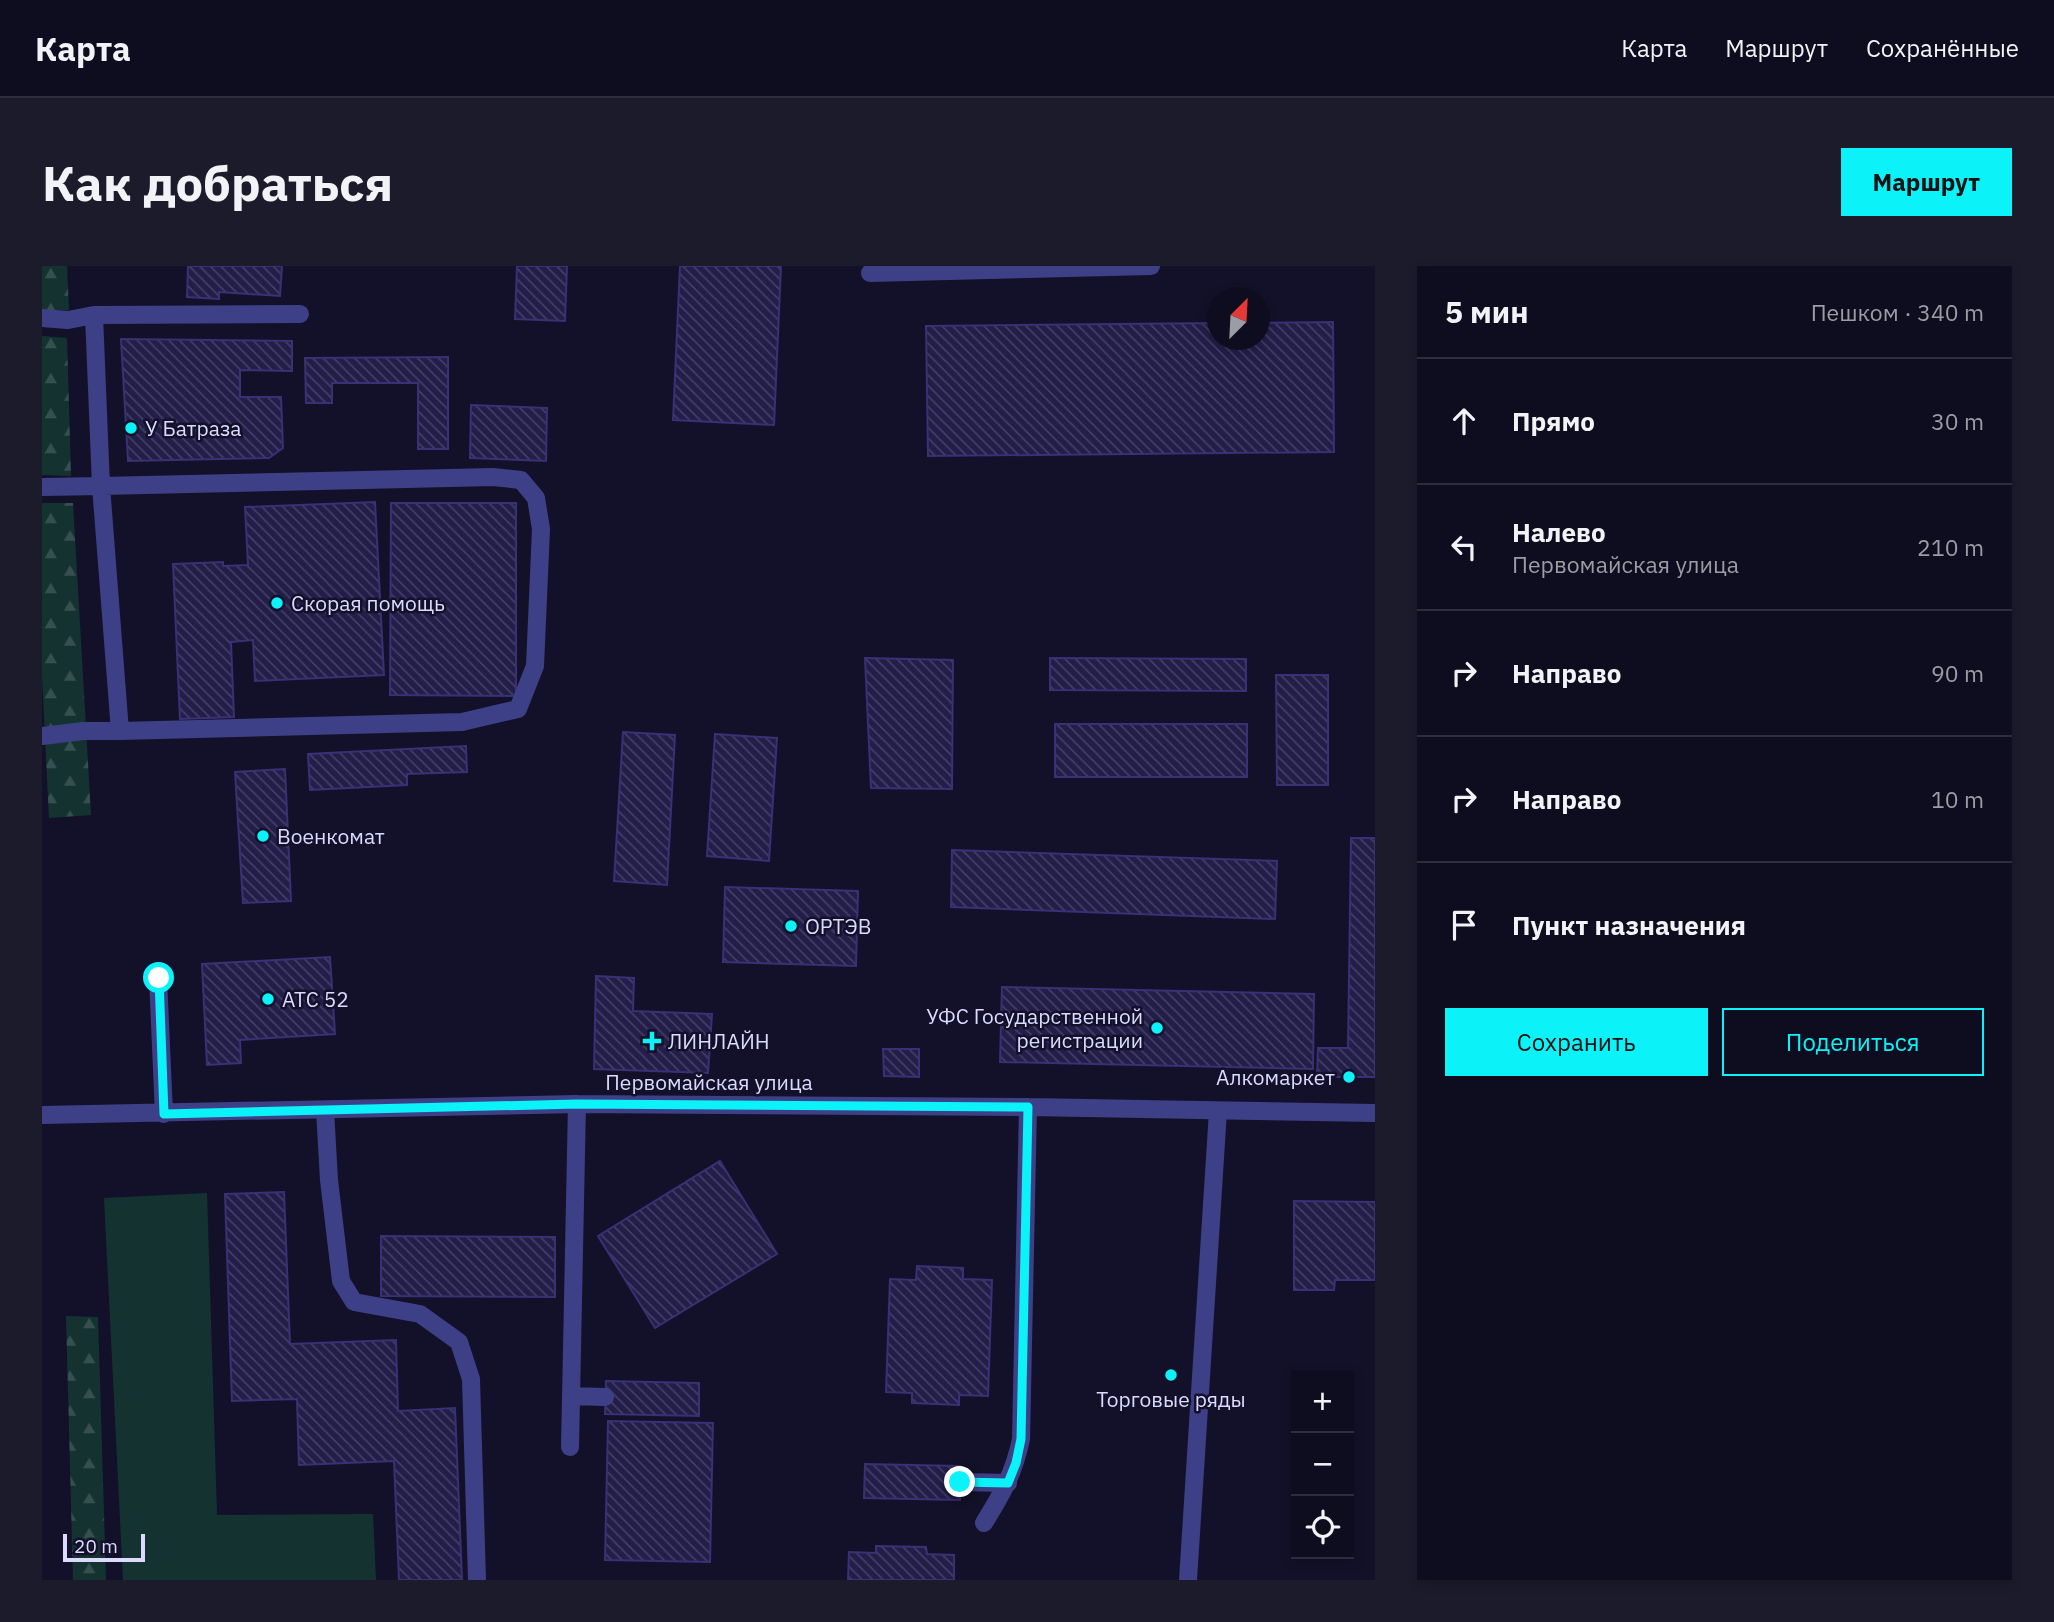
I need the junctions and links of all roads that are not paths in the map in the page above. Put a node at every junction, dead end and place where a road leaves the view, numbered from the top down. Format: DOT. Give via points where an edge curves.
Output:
graph roads {
  1 [pos="1151,266"];
  2 [pos="870,273"];
  3 [pos="300,314"];
  4 [pos="94,315"];
  5 [pos="42,317"];
  6 [pos="101,486"];
  7 [pos="42,487"];
  8 [pos="120,731"];
  9 [pos="42,736"];
  10 [pos="159,978"];
  11 [pos="577,1104"];
  12 [pos="1028,1107"];
  13 [pos="325,1110"];
  14 [pos="1218,1111"];
  15 [pos="1375,1113"];
  16 [pos="164,1114"];
  17 [pos="42,1115"];
  18 [pos="571,1396"];
  19 [pos="605,1397"];
  20 [pos="570,1447"];
  21 [pos="960,1482"];
  22 [pos="1008,1483"];
  23 [pos="984,1523"];
  24 [pos="477,1580"];
  25 [pos="1188,1580"];
  1 -- 2 [label="street"];
  3 -- 4 [label="street"];
  4 -- 5 [label="street" via="68,320"];
  4 -- 6 [label="street"];
  6 -- 7 [label="street"];
  6 -- 8 [label="street"];
  6 -- 8 [label="street" via="493,477 521,480 536,498 541,529 535,666 518,709 462,722"];
  8 -- 9 [label="street"];
  10 -- 16 [label="street"];
  11 -- 12 [label="street, Первомайская улица"];
  11 -- 13 [label="street, Первомайская улица"];
  11 -- 18 [label="street"];
  12 -- 14 [label="street, Первомайская улица"];
  12 -- 22 [label="street" via="1021,1439"];
  13 -- 16 [label="street, Первомайская улица"];
  13 -- 24 [label="street" via="341,1281 354,1302 420,1314 459,1342 471,1379"];
  14 -- 15 [label="street, Первомайская улица"];
  14 -- 25 [label="street"];
  16 -- 17 [label="street, Первомайская улица"];
  18 -- 19 [label="street"];
  18 -- 20 [label="street"];
  21 -- 22 [label="street"];
  22 -- 23 [label="street"];
}
